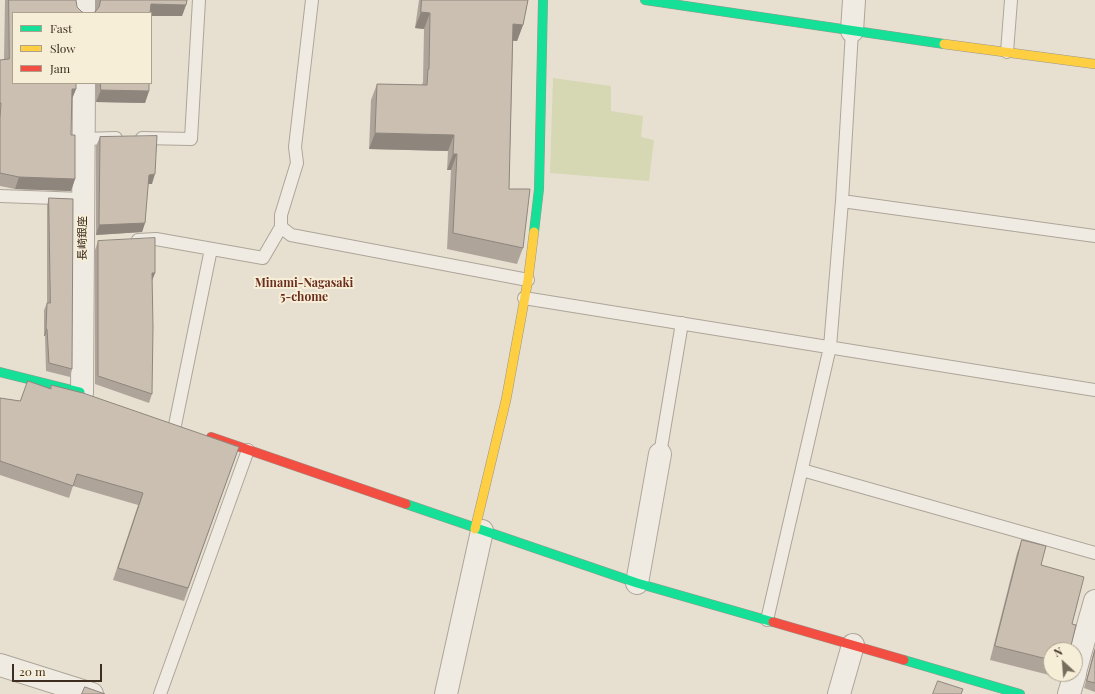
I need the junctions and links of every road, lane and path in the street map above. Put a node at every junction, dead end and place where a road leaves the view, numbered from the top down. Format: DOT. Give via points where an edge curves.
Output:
graph roads {
  1 [pos="84,0"];
  2 [pos="199,0"];
  3 [pos="312,0"];
  4 [pos="543,0"];
  5 [pos="645,0"];
  6 [pos="854,0"];
  7 [pos="1011,0"];
  8 [pos="84,12"];
  9 [pos="852,31"];
  10 [pos="1007,52"];
  11 [pos="1095,64"];
  12 [pos="84,84"];
  13 [pos="84,139"];
  14 [pos="0,196"];
  15 [pos="83,199"];
  16 [pos="842,201"];
  17 [pos="281,227"];
  18 [pos="1095,236"];
  19 [pos="127,241"];
  20 [pos="211,249"];
  21 [pos="528,280"];
  22 [pos="524,298"];
  23 [pos="682,323"];
  24 [pos="830,347"];
  25 [pos="0,372"];
  26 [pos="1095,390"];
  27 [pos="86,394"];
  28 [pos="175,425"];
  29 [pos="204,435"];
  30 [pos="248,450"];
  31 [pos="660,454"];
  32 [pos="802,470"];
  33 [pos="478,530"];
  34 [pos="1095,553"];
  35 [pos="637,583"];
  36 [pos="1095,601"];
  37 [pos="767,620"];
  38 [pos="1083,644"];
  39 [pos="853,645"];
  40 [pos="0,665"];
  41 [pos="1072,682"];
  42 [pos="451,693"];
  43 [pos="92,694"];
  44 [pos="160,694"];
  45 [pos="839,694"];
  46 [pos="1020,694"];
  47 [pos="1069,694"];
  1 -- 8 [label="street"];
  2 -- 13 [label="lane" via="192,139"];
  3 -- 17 [label="lane" via="295,146 298,163 281,215"];
  4 -- 21 [label="street" via="539,189"];
  5 -- 9 [label="street"];
  6 -- 9 [label="street"];
  7 -- 10 [label="lane"];
  9 -- 10 [label="street"];
  9 -- 16 [label="lane"];
  10 -- 11 [label="street"];
  12 -- 13 [label="street, 長崎銀座"];
  13 -- 15 [label="street, 長崎銀座"];
  14 -- 15 [label="lane"];
  15 -- 27 [label="street, 長崎銀座" via="90,242"];
  16 -- 18 [label="lane"];
  16 -- 24 [label="lane"];
  17 -- 20 [label="lane" via="263,258"];
  17 -- 21 [label="lane" via="291,235"];
  19 -- 20 [label="lane" via="156,239"];
  20 -- 28 [label="lane"];
  21 -- 22 [label="street"];
  22 -- 23 [label="lane"];
  22 -- 33 [label="street" via="506,400"];
  23 -- 24 [label="lane"];
  23 -- 31 [label="lane"];
  24 -- 26 [label="lane"];
  24 -- 32 [label="lane"];
  25 -- 27 [label="street"];
  29 -- 30 [label="street"];
  30 -- 33 [label="street"];
  30 -- 44 [label="lane"];
  31 -- 35 [label="street"];
  32 -- 34 [label="lane"];
  32 -- 37 [label="lane"];
  33 -- 35 [label="street"];
  33 -- 42 [label="street"];
  35 -- 37 [label="street"];
  36 -- 38 [label="street"];
  37 -- 39 [label="street"];
  39 -- 45 [label="street"];
  39 -- 46 [label="street"];
  40 -- 43 [label="street"];
  41 -- 47 [label="street"];
}
